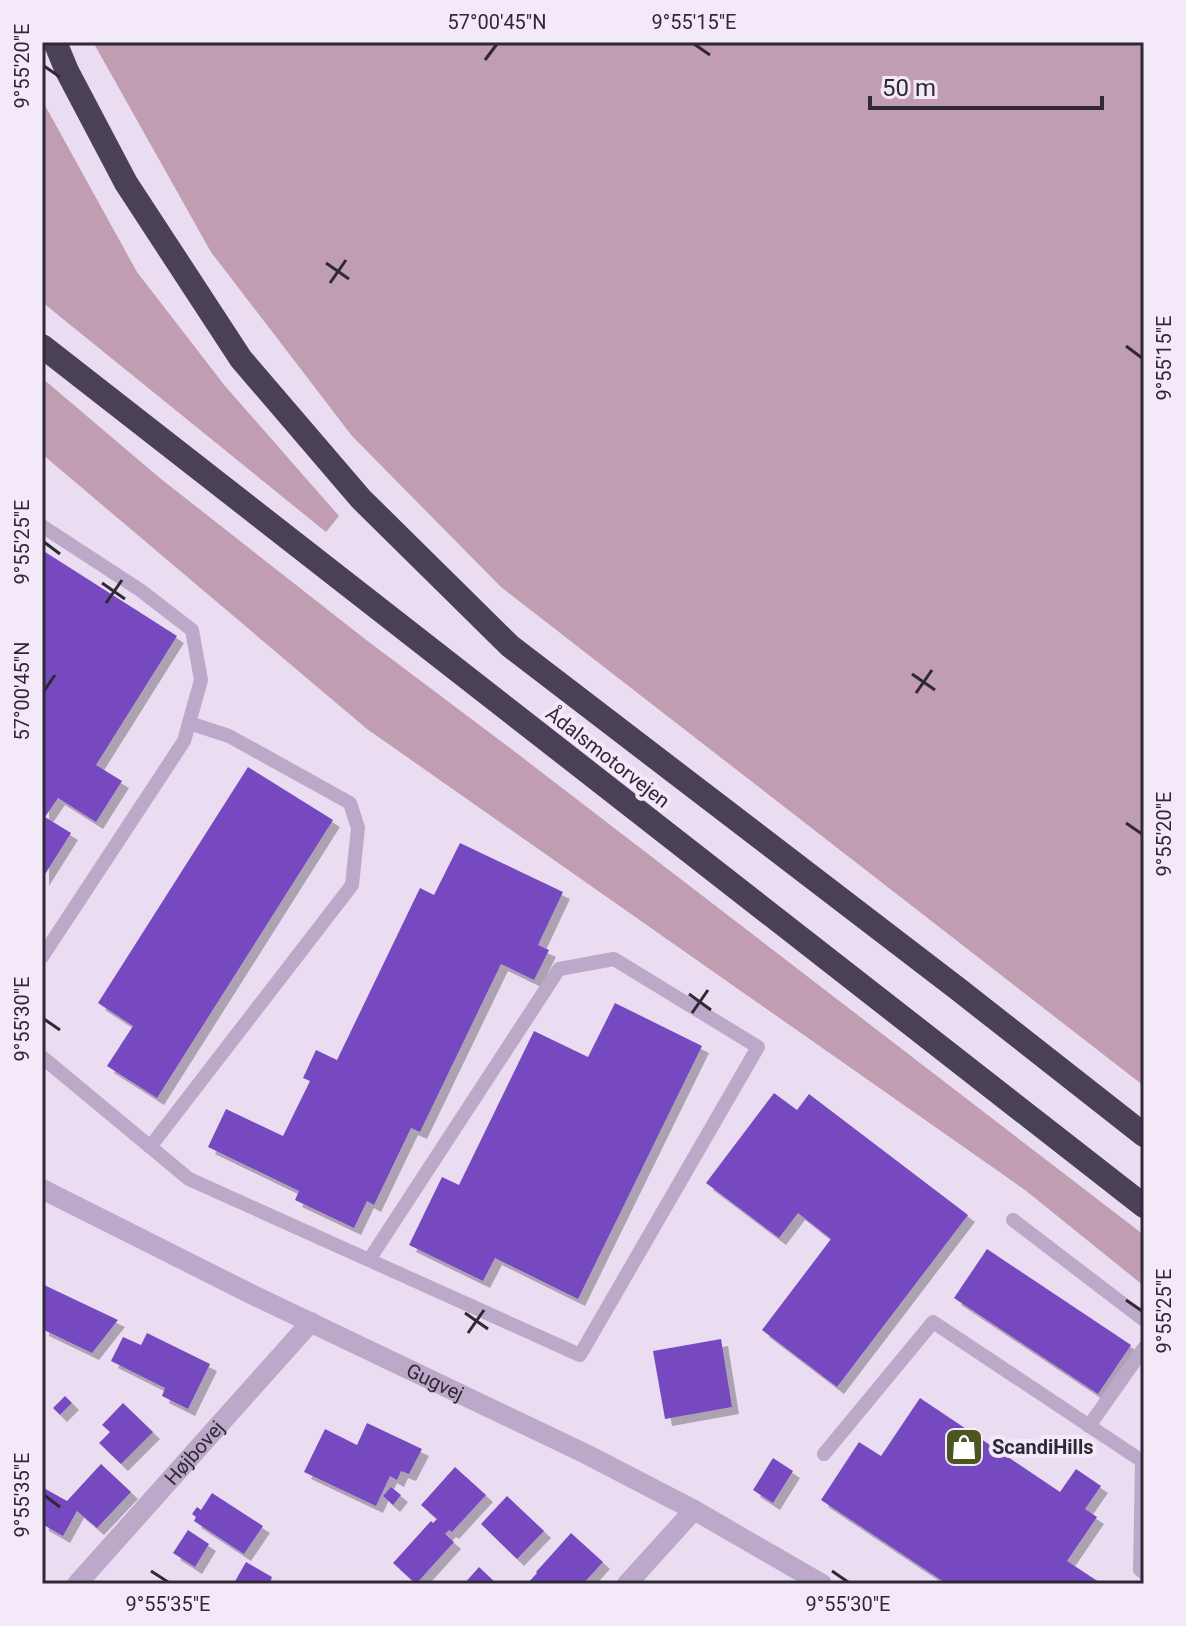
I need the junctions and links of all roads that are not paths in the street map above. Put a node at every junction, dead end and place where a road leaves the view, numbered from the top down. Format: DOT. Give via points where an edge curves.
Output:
graph roads {
  1 [pos="55,42"];
  2 [pos="42,346"];
  3 [pos="42,526"];
  4 [pos="189,723"];
  5 [pos="42,957"];
  6 [pos="42,1057"];
  7 [pos="1144,1135"];
  8 [pos="150,1147"];
  9 [pos="42,1189"];
  10 [pos="1144,1206"];
  11 [pos="1013,1220"];
  12 [pos="369,1260"];
  13 [pos="1144,1320"];
  14 [pos="311,1322"];
  15 [pos="1144,1348"];
  16 [pos="1089,1426"];
  17 [pos="824,1454"];
  18 [pos="694,1510"];
  19 [pos="1144,1573"];
  20 [pos="77,1584"];
  21 [pos="627,1584"];
  22 [pos="822,1584"];
  1 -- 7 [label="highway, Ådalsmotorvejen" via="126,183 241,359 361,499 510,646"];
  2 -- 10 [label="highway, Ådalsmotorvejen"];
  3 -- 4 [label="lane" via="192,630 201,680"];
  4 -- 5 [label="lane" via="184,741"];
  4 -- 8 [label="lane" via="229,736 350,803 358,828 352,885"];
  6 -- 8 [label="lane"];
  8 -- 12 [label="lane" via="189,1179"];
  9 -- 14 [label="street, Gugvej"];
  11 -- 13 [label="lane"];
  12 -- 12 [label="lane" via="580,1355 758,1047 614,959 559,969"];
  14 -- 18 [label="street, Gugvej"];
  14 -- 20 [label="street, Højbovej"];
  15 -- 16 [label="lane"];
  16 -- 17 [label="lane" via="933,1322"];
  16 -- 19 [label="lane" via="1142,1461"];
  18 -- 21 [label="street"];
  18 -- 22 [label="street, Gugvej"];
}
